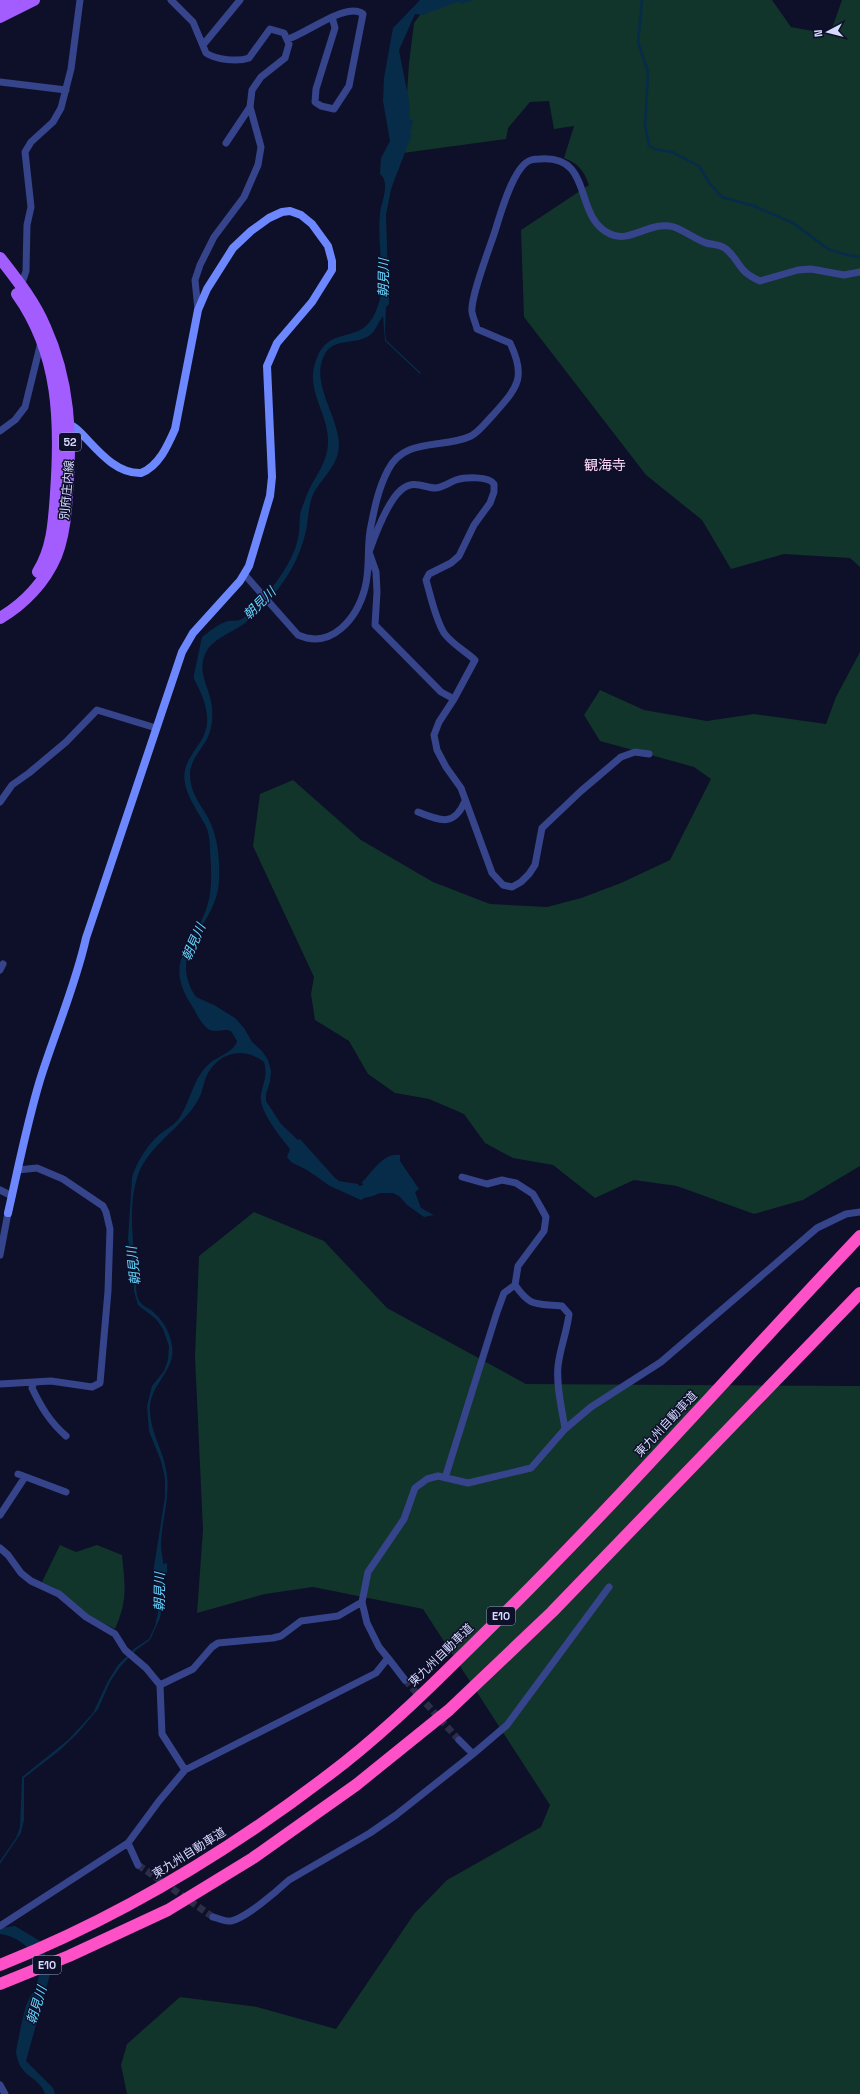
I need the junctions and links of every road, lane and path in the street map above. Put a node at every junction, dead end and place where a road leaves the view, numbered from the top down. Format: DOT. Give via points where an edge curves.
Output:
graph roads {
  1 [pos="14,0"];
  2 [pos="34,0"];
  3 [pos="80,0"];
  4 [pos="171,0"];
  5 [pos="240,0"];
  6 [pos="0,7"];
  7 [pos="0,17"];
  8 [pos="332,17"];
  9 [pos="288,39"];
  10 [pos="203,45"];
  11 [pos="0,82"];
  12 [pos="66,90"];
  13 [pos="250,107"];
  14 [pos="226,143"];
  15 [pos="0,258"];
  16 [pos="0,272"];
  17 [pos="860,272"];
  18 [pos="21,286"];
  19 [pos="198,310"];
  20 [pos="41,338"];
  21 [pos="64,424"];
  22 [pos="0,431"];
  23 [pos="369,552"];
  24 [pos="247,576"];
  25 [pos="0,610"];
  26 [pos="0,618"];
  27 [pos="454,699"];
  28 [pos="156,728"];
  29 [pos="649,754"];
  30 [pos="465,801"];
  31 [pos="0,802"];
  32 [pos="418,812"];
  33 [pos="18,1170"];
  34 [pos="462,1177"];
  35 [pos="0,1190"];
  36 [pos="12,1196"];
  37 [pos="860,1212"];
  38 [pos="8,1213"];
  39 [pos="860,1236"];
  40 [pos="0,1255"];
  41 [pos="515,1285"];
  42 [pos="860,1293"];
  43 [pos="34,1382"];
  44 [pos="0,1384"];
  45 [pos="565,1428"];
  46 [pos="66,1436"];
  47 [pos="445,1478"];
  48 [pos="66,1492"];
  49 [pos="0,1515"];
  50 [pos="0,1548"];
  51 [pos="609,1587"];
  52 [pos="362,1602"];
  53 [pos="388,1658"];
  54 [pos="405,1680"];
  55 [pos="160,1685"];
  56 [pos="459,1740"];
  57 [pos="473,1754"];
  58 [pos="185,1770"];
  59 [pos="128,1843"];
  60 [pos="138,1864"];
  61 [pos="213,1917"];
  62 [pos="0,1926"];
  63 [pos="0,1965"];
  64 [pos="0,1984"];
  65 [pos="0,2085"];
  66 [pos="5,2094"];
  1 -- 6 [label="main road"];
  2 -- 7 [label="main road"];
  3 -- 12 [label="street"];
  4 -- 10 [label="street" via="193,22"];
  5 -- 10 [label="street"];
  8 -- 8 [label="street" via="345,12 361,12 364,16 350,86 334,109 315,102 316,89 335,28"];
  8 -- 9 [label="street" via="301,35"];
  9 -- 10 [label="street" via="284,33 270,29 252,56 245,59 213,56 206,53"];
  9 -- 13 [label="street" via="287,55 261,77 252,90"];
  11 -- 12 [label="street"];
  12 -- 18 [label="street" via="58,116 26,149 31,207 27,225 26,271"];
  13 -- 14 [label="street"];
  13 -- 19 [label="street" via="260,141 258,165 244,196 214,237 200,265 195,280"];
  15 -- 18 [label="main road, 別府庄内線 / 52"];
  16 -- 20 [label="main road, 別府庄内線 / 52" via="23,303"];
  17 -- 23 [label="street" via="844,275 811,269 798,270 760,281 742,271 725,248 673,227 654,226 633,234 611,234 599,227 594,219 577,174 570,166 548,158 530,160 521,167 507,194 472,310 478,329 510,343 519,369 515,386 509,397 476,433 460,440 410,449 392,462 376,498"];
  18 -- 21 [label="main road, 別府庄内線 / 52" via="40,314 52,342 68,400"];
  19 -- 21 [label="street" via="175,429 152,467 141,473 124,470 103,457 77,428"];
  19 -- 24 [label="street" via="207,289 233,248 251,231 275,215 290,211 302,215 328,246 332,261 330,274 312,302 277,343 267,366 272,482"];
  20 -- 21 [label="main road, 別府庄内線 / 52"];
  20 -- 22 [label="street" via="25,407 15,420"];
  21 -- 25 [label="main road, 別府庄内線 / 52" via="50,546 33,579"];
  21 -- 26 [label="main road, 別府庄内線 / 52" via="69,475 60,545 36,588"];
  23 -- 24 [label="street" via="366,584 361,599 351,618 334,635 324,639 310,639 298,635"];
  23 -- 27 [label="street" via="376,572 375,625 442,692"];
  23 -- 27 [label="street" via="382,519 398,493 406,487 418,484 440,487 461,479 478,478 492,481 495,487 490,503 474,525 459,556 429,574 426,580 445,634 474,660"];
  24 -- 28 [label="street" via="212,610 186,642"];
  27 -- 30 [label="street" via="434,735 437,750 461,788"];
  28 -- 31 [label="street" via="97,710 66,742 12,785"];
  28 -- 33 [label="street" via="41,1078"];
  29 -- 30 [label="street" via="635,752 622,757 542,828 535,865 522,882 512,887 503,885 492,873"];
  30 -- 32 [label="street" via="460,814 452,818 441,820"];
  33 -- 36 [label="street"];
  33 -- 43 [label="street" via="37,1168 63,1178 103,1206 110,1229 108,1291 100,1383 92,1387 51,1381"];
  34 -- 41 [label="street" via="487,1184 502,1180 516,1183 533,1194 546,1217 544,1231 518,1266"];
  35 -- 36 [label="street"];
  36 -- 38 [label="street"];
  37 -- 45 [label="street" via="846,1214 817,1228 661,1362 591,1406"];
  38 -- 40 [label="street"];
  39 -- 63 [label="highway, 東九州自動車道 / E10" via="553,1565 426,1690 345,1762 237,1840 161,1887 85,1927"];
  41 -- 45 [label="street" via="524,1298 539,1305 562,1306 568,1314 568,1328 558,1368"];
  41 -- 47 [label="street" via="504,1293 496,1312"];
  42 -- 64 [label="highway, E10" via="552,1612 449,1710 356,1785 253,1858 168,1910"];
  43 -- 44 [label="street"];
  43 -- 46 [label="street" via="32,1388 44,1412 53,1425"];
  45 -- 47 [label="street" via="531,1468 468,1482"];
  47 -- 52 [label="street" via="438,1476 427,1479 415,1488 404,1519 368,1572"];
  48 -- 49 [label="street" via="21,1475"];
  50 -- 55 [label="street" via="31,1581 59,1594 86,1617 115,1634 125,1650 146,1668"];
  51 -- 57 [label="street" via="507,1725"];
  52 -- 53 [label="street" via="367,1623 379,1647"];
  52 -- 55 [label="street" via="338,1616 301,1621 281,1636 218,1643 193,1669"];
  53 -- 54 [label="street"];
  53 -- 58 [label="street" via="376,1672"];
  55 -- 58 [label="street" via="162,1734"];
  56 -- 57 [label="street"];
  57 -- 61 [label="street" via="396,1815 289,1880 240,1918 229,1922"];
  58 -- 59 [label="street"];
  59 -- 60 [label="street"];
  59 -- 62 [label="street"];
  65 -- 66 [label="street"];
}
